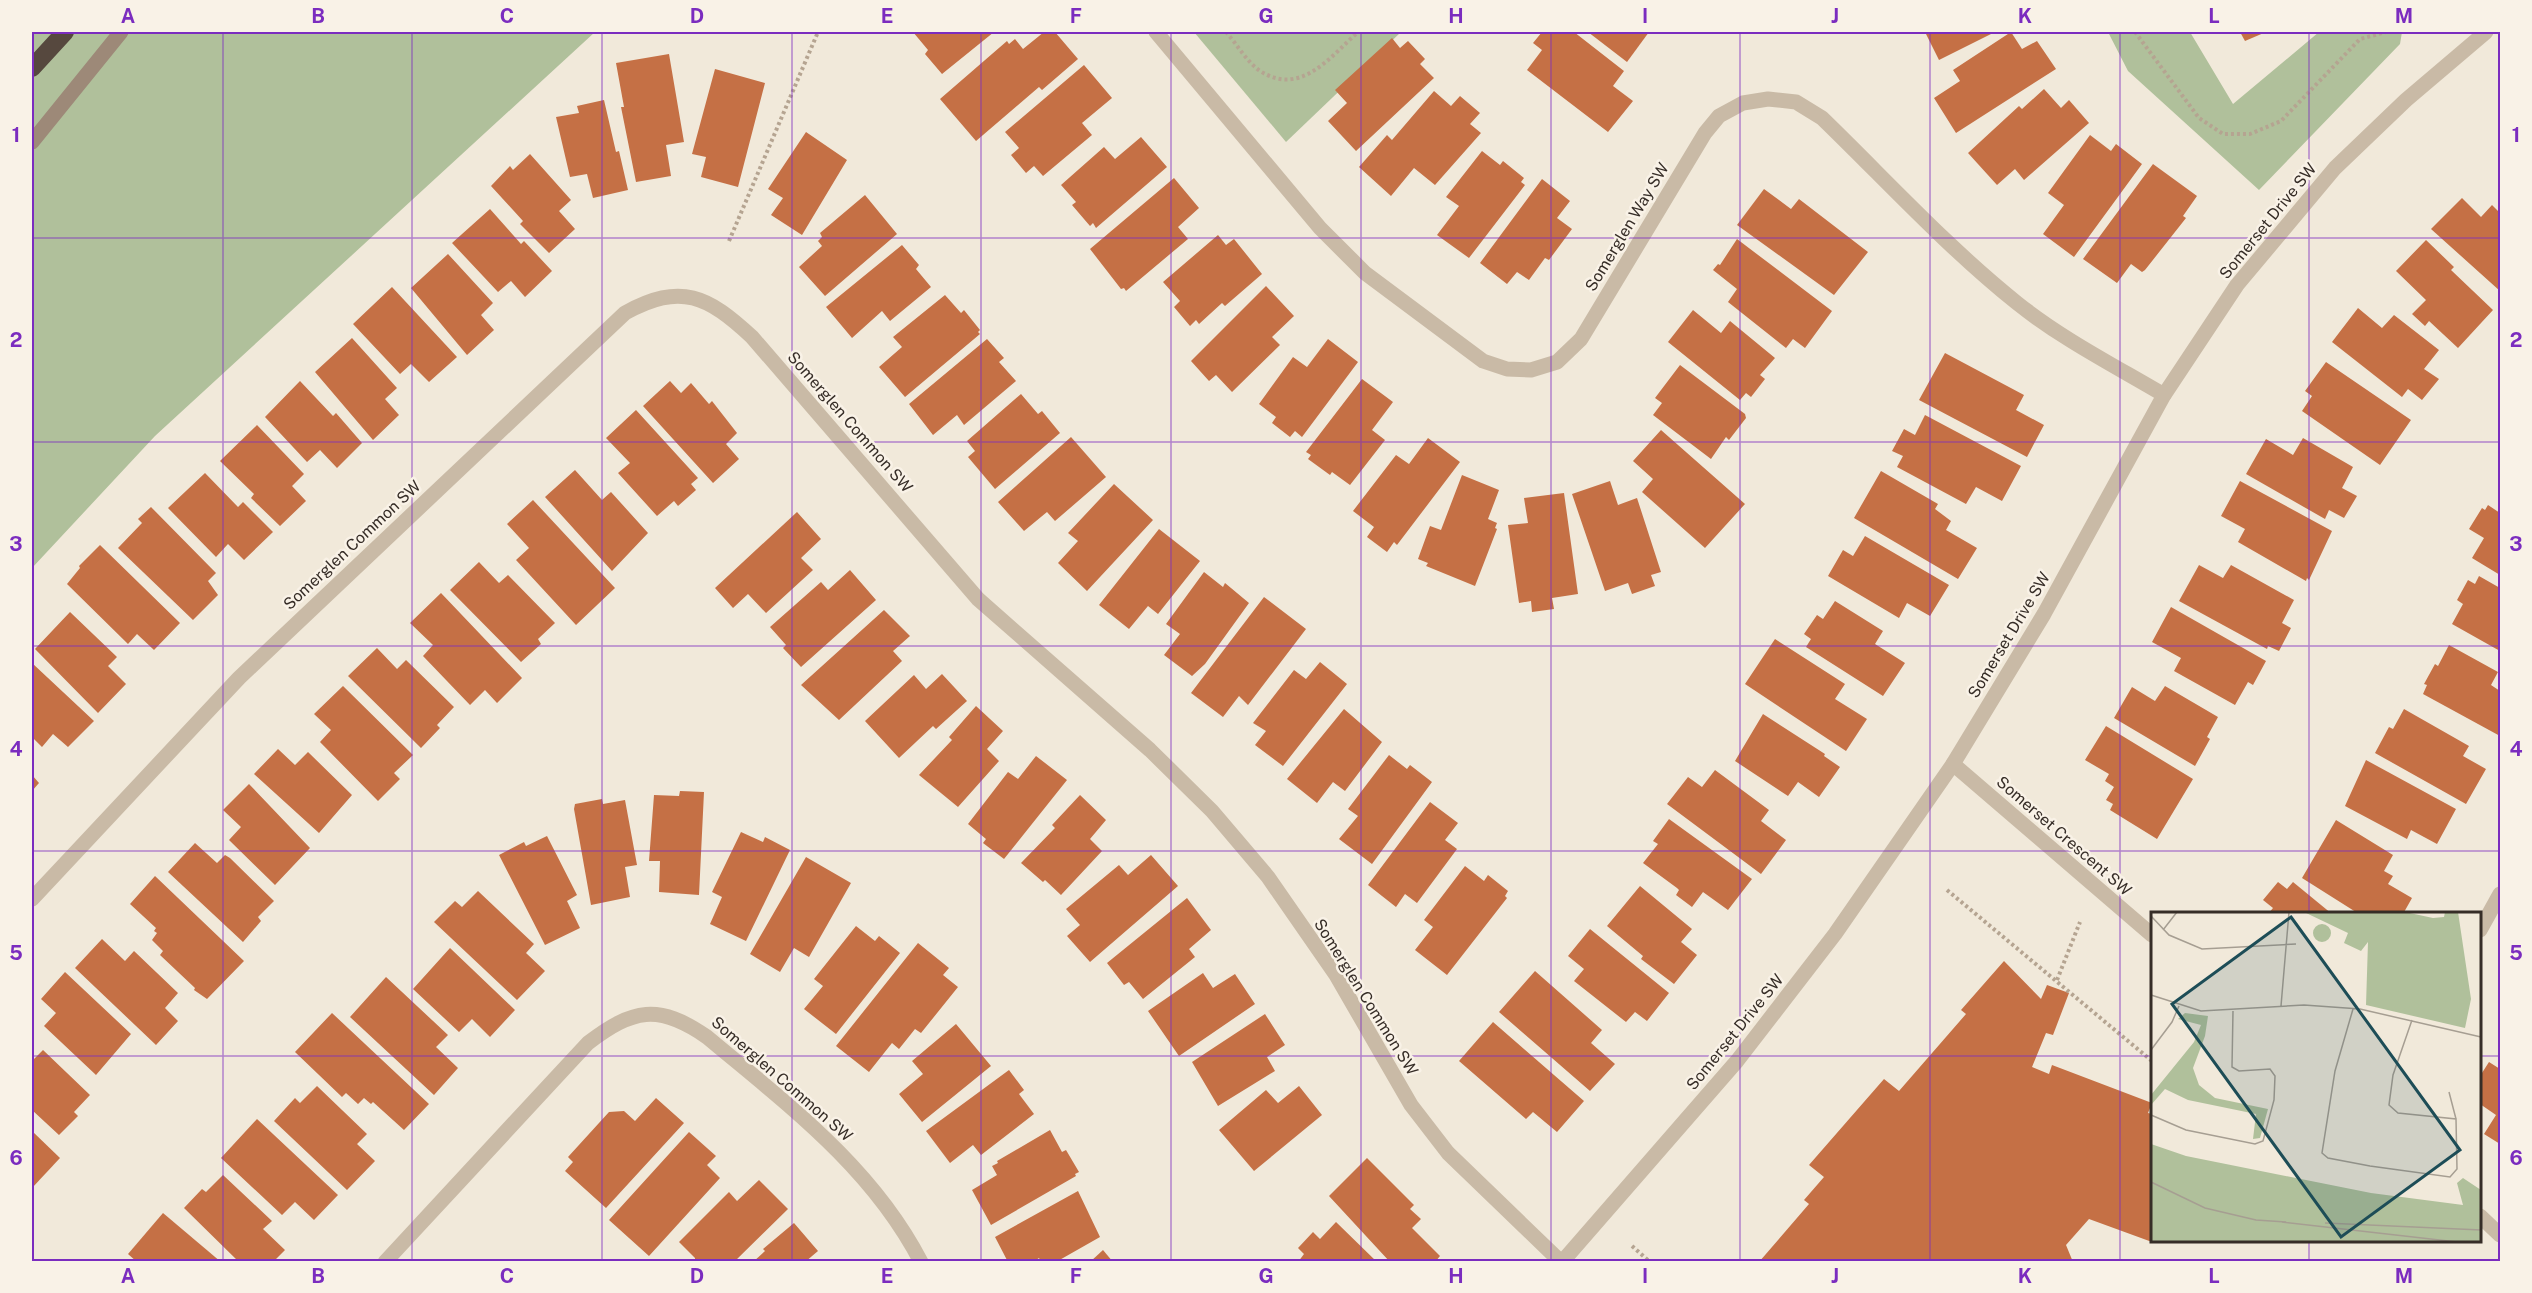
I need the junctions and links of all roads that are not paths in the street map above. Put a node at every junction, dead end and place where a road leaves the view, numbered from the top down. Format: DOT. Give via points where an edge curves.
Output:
graph roads {
  1 [pos="65,32"];
  2 [pos="121,32"];
  3 [pos="1156,32"];
  4 [pos="2478,34"];
  5 [pos="32,68"];
  6 [pos="32,142"];
  7 [pos="2164,395"];
  8 [pos="1953,764"];
  9 [pos="2500,894"];
  10 [pos="32,899"];
  11 [pos="2481,928"];
  12 [pos="2151,934"];
  13 [pos="2481,1217"];
  14 [pos="2500,1234"];
  15 [pos="384,1262"];
  16 [pos="921,1262"];
  17 [pos="1561,1262"];
  1 -- 5 [label="highway"];
  2 -- 6 [label="main road"];
  3 -- 7 [label="street, Somerglen Way SW" via="1320,228 1365,273 1483,361 1507,369 1531,370 1557,362 1581,339 1705,133 1719,116 1743,104 1768,99 1796,102 1822,118 1966,260 2019,304"];
  4 -- 7 [label="street, Somerset Drive SW" via="2335,168 2237,285"];
  7 -- 8 [label="street, Somerset Drive SW" via="2044,614"];
  8 -- 12 [label="street, Somerset Crescent SW"];
  8 -- 17 [label="street, Somerset Drive SW" via="1835,934 1737,1061"];
  9 -- 11 [label="street"];
  10 -- 17 [label="street, Somerglen Common SW" via="239,678 625,313 648,300 672,296 709,302 724,310 752,337 978,599 1150,750 1212,811 1268,877 1336,975 1412,1105 1448,1153"];
  13 -- 14 [label="street"];
  15 -- 16 [label="street, Somerglen Common SW" via="588,1043 627,1017 656,1014 690,1025 707,1037 841,1152 881,1200"];
}
